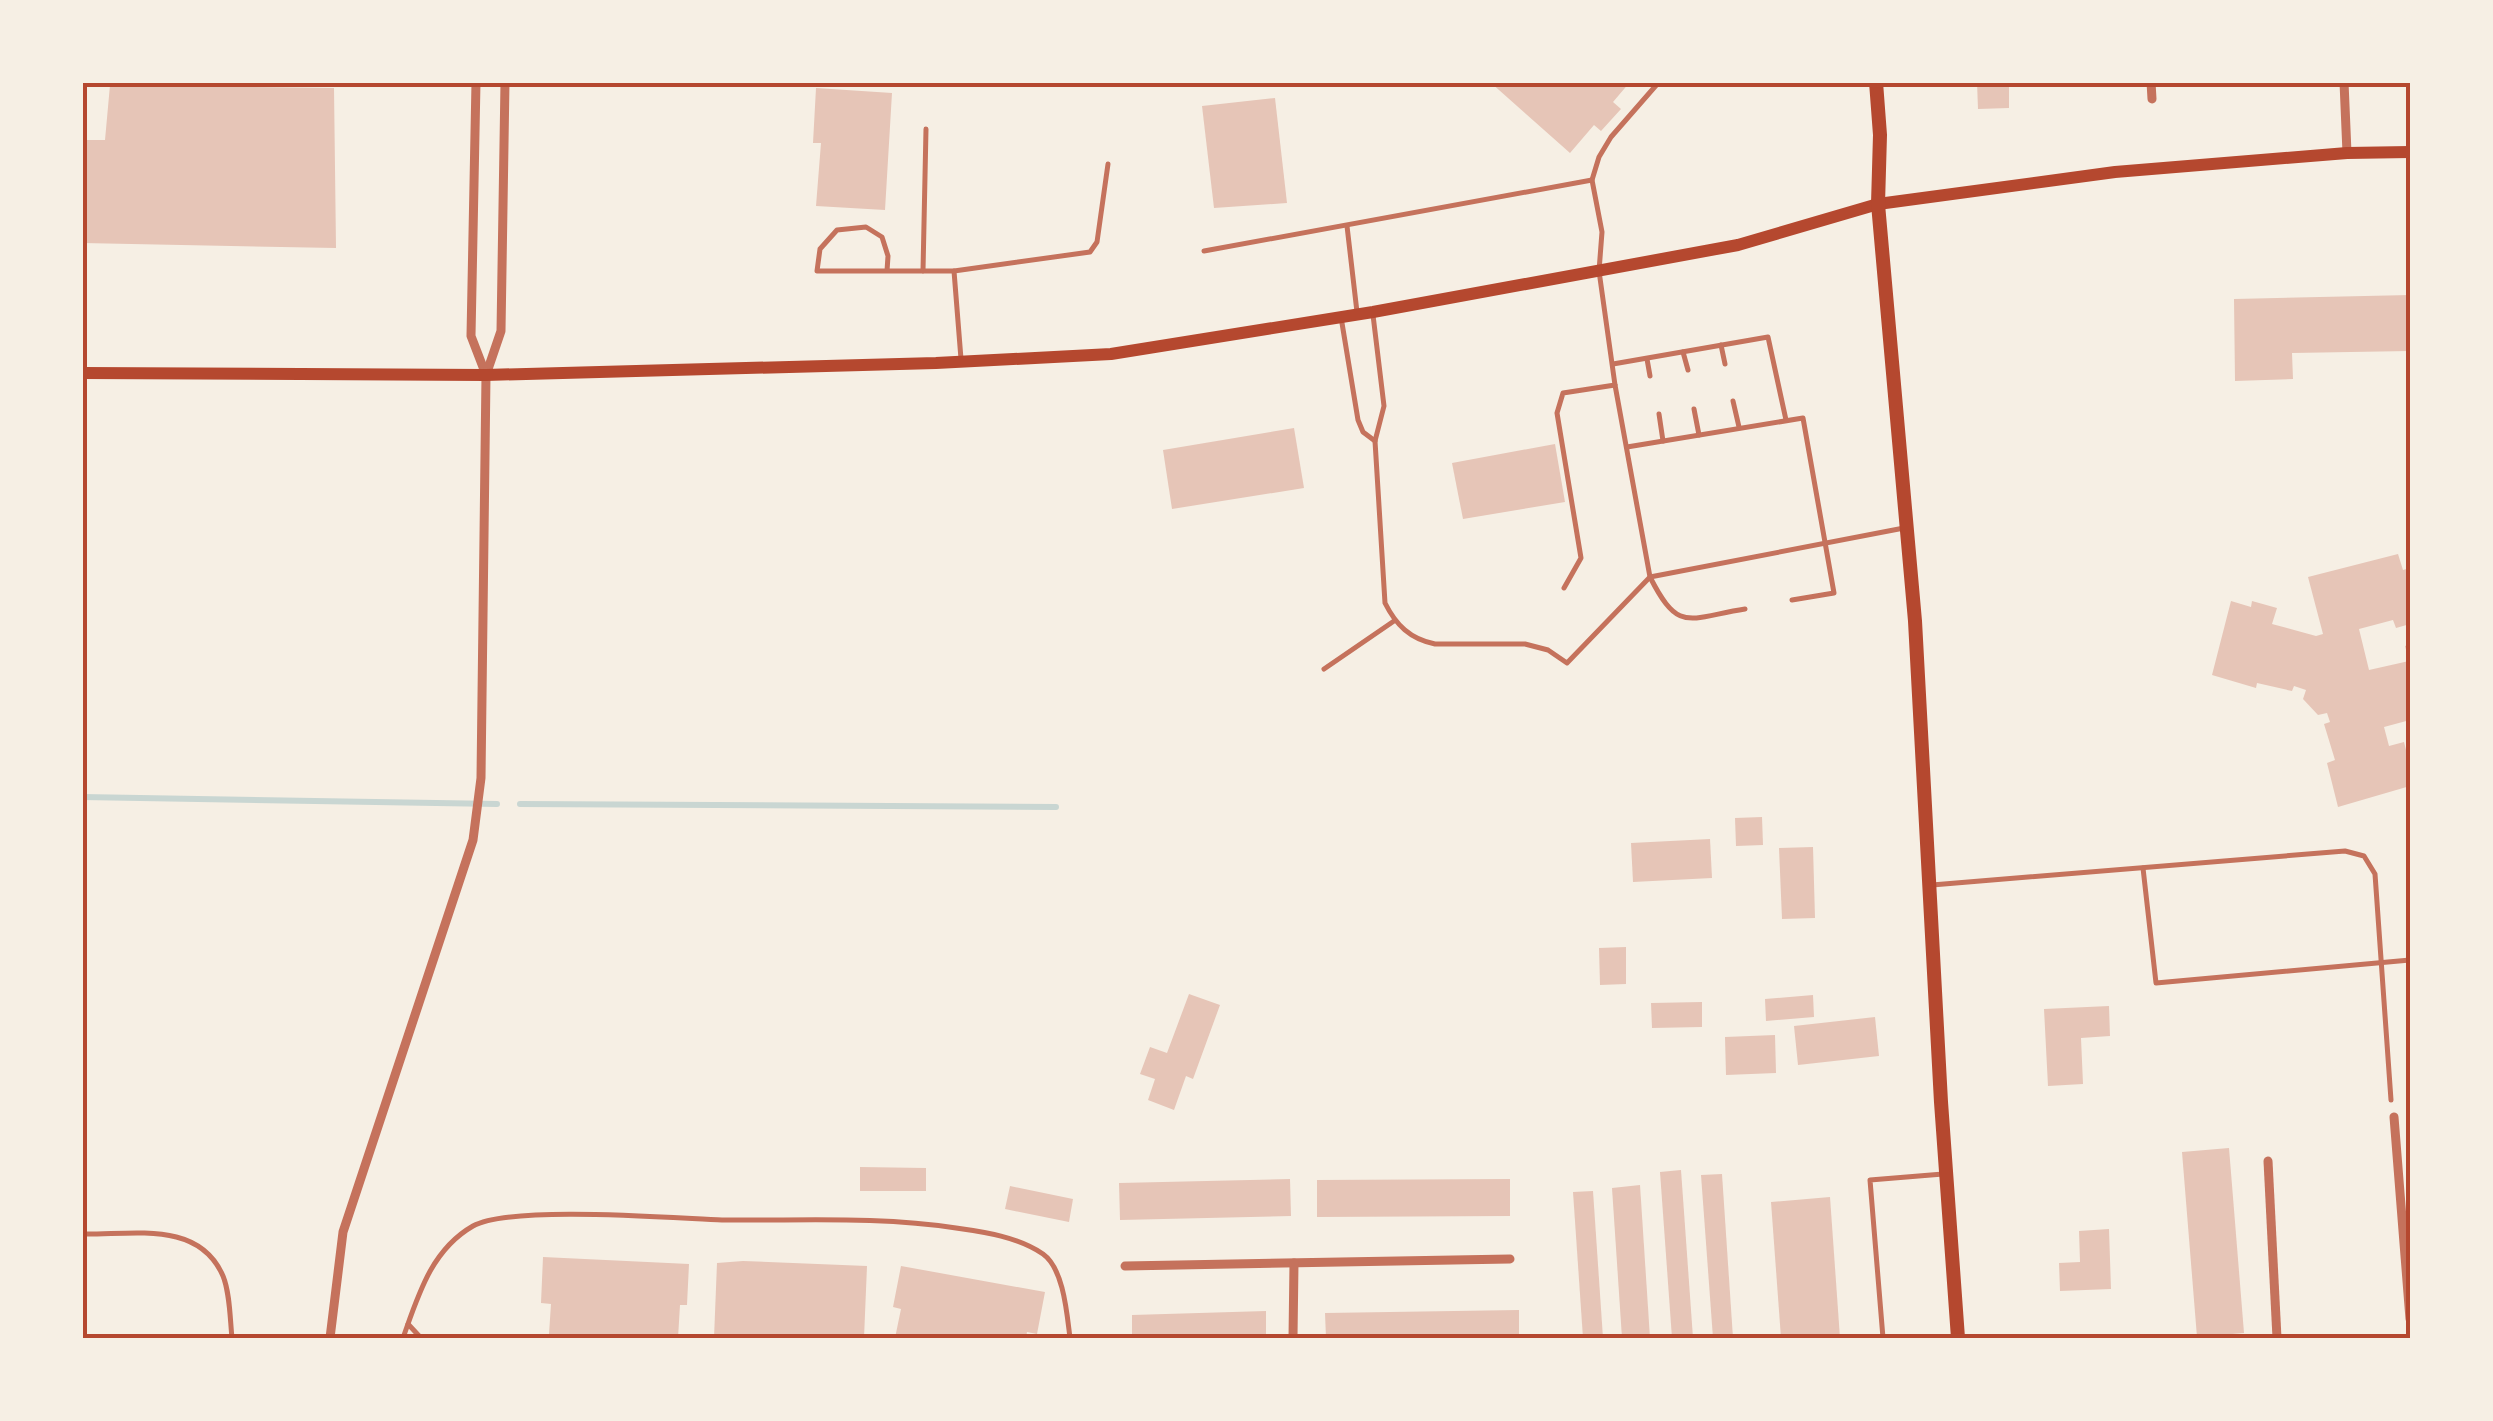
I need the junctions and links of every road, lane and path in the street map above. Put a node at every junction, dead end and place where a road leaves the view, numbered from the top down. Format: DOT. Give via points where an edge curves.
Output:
graph roads {
  1 [pos="476,82"];
  2 [pos="505,82"];
  3 [pos="1659,82"];
  4 [pos="1876,82"];
  5 [pos="2152,82"];
  6 [pos="2344,82"];
  7 [pos="2152,99"];
  8 [pos="926,128"];
  9 [pos="2410,152"];
  10 [pos="2347,153"];
  11 [pos="1108,164"];
  12 [pos="1592,180"];
  13 [pos="1878,204"];
  14 [pos="1347,226"];
  15 [pos="1204,251"];
  16 [pos="888,271"];
  17 [pos="923,271"];
  18 [pos="1599,271"];
  19 [pos="954,272"];
  20 [pos="1373,312"];
  21 [pos="1358,314"];
  22 [pos="1341,318"];
  23 [pos="1721,345"];
  24 [pos="1683,352"];
  25 [pos="1647,359"];
  26 [pos="961,362"];
  27 [pos="1613,364"];
  28 [pos="1725,364"];
  29 [pos="1688,370"];
  30 [pos="82,373"];
  31 [pos="486,375"];
  32 [pos="1650,376"];
  33 [pos="1615,384"];
  34 [pos="1734,401"];
  35 [pos="1694,409"];
  36 [pos="1658,414"];
  37 [pos="1787,420"];
  38 [pos="1739,428"];
  39 [pos="1698,435"];
  40 [pos="1663,440"];
  41 [pos="1375,441"];
  42 [pos="1627,447"];
  43 [pos="1906,528"];
  44 [pos="1826,545"];
  45 [pos="1650,577"];
  46 [pos="1564,588"];
  47 [pos="1792,600"];
  48 [pos="1746,609"];
  49 [pos="1394,622"];
  50 [pos="1324,669"];
  51 [pos="2144,868"];
  52 [pos="1929,885"];
  53 [pos="2410,960"];
  54 [pos="2382,962"];
  55 [pos="2391,1100"];
  56 [pos="2394,1117"];
  57 [pos="2268,1161"];
  58 [pos="1945,1173"];
  59 [pos="82,1234"];
  60 [pos="1510,1259"];
  61 [pos="1294,1263"];
  62 [pos="1126,1266"];
  63 [pos="2410,1319"];
  64 [pos="408,1324"];
  65 [pos="232,1338"];
  66 [pos="330,1338"];
  67 [pos="403,1338"];
  68 [pos="421,1338"];
  69 [pos="1070,1338"];
  70 [pos="1293,1338"];
  71 [pos="1883,1338"];
  72 [pos="1958,1338"];
  73 [pos="2277,1338"];
  1 -- 31 [label="street" via="471,336"];
  2 -- 31 [label="street" via="501,332"];
  3 -- 12 [label="lane" via="1611,137"];
  4 -- 13 [label="main road"];
  5 -- 7 [label="street"];
  6 -- 10 [label="street"];
  8 -- 17 [label="lane"];
  9 -- 10 [label="main road"];
  10 -- 13 [label="main road" via="2115,172"];
  11 -- 19 [label="lane" via="1090,252"];
  12 -- 14 [label="lane"];
  12 -- 18 [label="lane" via="1602,232"];
  13 -- 18 [label="main road" via="1738,245"];
  13 -- 43 [label="main road"];
  14 -- 15 [label="lane"];
  14 -- 21 [label="lane"];
  16 -- 16 [label="lane" via="816,272 820,249 837,230 866,227 882,237"];
  16 -- 17 [label="lane"];
  17 -- 19 [label="lane"];
  18 -- 20 [label="main road"];
  18 -- 27 [label="lane"];
  19 -- 26 [label="lane"];
  20 -- 21 [label="main road"];
  20 -- 41 [label="lane" via="1384,406"];
  21 -- 22 [label="main road"];
  22 -- 26 [label="main road" via="1111,354"];
  22 -- 41 [label="lane" via="1358,420"];
  23 -- 24 [label="lane"];
  23 -- 28 [label="lane"];
  23 -- 37 [label="lane" via="1768,337"];
  24 -- 25 [label="lane"];
  24 -- 29 [label="lane"];
  25 -- 27 [label="lane"];
  25 -- 32 [label="lane"];
  26 -- 31 [label="main road"];
  27 -- 33 [label="lane"];
  30 -- 31 [label="main road"];
  31 -- 66 [label="street" via="481,778 473,840 343,1232"];
  33 -- 42 [label="lane"];
  33 -- 46 [label="lane" via="1564,393 1557,412 1581,558"];
  34 -- 38 [label="lane"];
  35 -- 39 [label="lane"];
  36 -- 40 [label="lane"];
  37 -- 38 [label="lane"];
  37 -- 44 [label="lane" via="1804,418"];
  38 -- 39 [label="lane"];
  39 -- 40 [label="lane"];
  40 -- 42 [label="lane"];
  41 -- 49 [label="lane" via="1385,603"];
  42 -- 45 [label="lane"];
  43 -- 44 [label="lane"];
  43 -- 52 [label="main road"];
  44 -- 45 [label="lane"];
  44 -- 47 [label="lane" via="1834,593"];
  45 -- 48 [label="lane" via="1675,616"];
  45 -- 49 [label="lane" via="1568,663 1524,644 1422,641"];
  49 -- 50 [label="lane"];
  51 -- 52 [label="lane"];
  51 -- 54 [label="lane" via="2345,851 2364,856 2375,874"];
  51 -- 54 [label="lane" via="2156,983"];
  52 -- 58 [label="main road"];
  53 -- 54 [label="lane"];
  54 -- 55 [label="lane"];
  56 -- 63 [label="street"];
  57 -- 73 [label="street"];
  58 -- 71 [label="lane" via="1870,1180"];
  58 -- 72 [label="main road"];
  59 -- 65 [label="lane" via="180,1235 208,1251 224,1278"];
  60 -- 61 [label="street"];
  61 -- 62 [label="street"];
  61 -- 70 [label="street"];
  64 -- 67 [label="lane"];
  64 -- 68 [label="lane"];
  64 -- 69 [label="lane" via="425,1277 475,1224 558,1216 830,1219 954,1227 1008,1238 1046,1256 1064,1293"];
}
